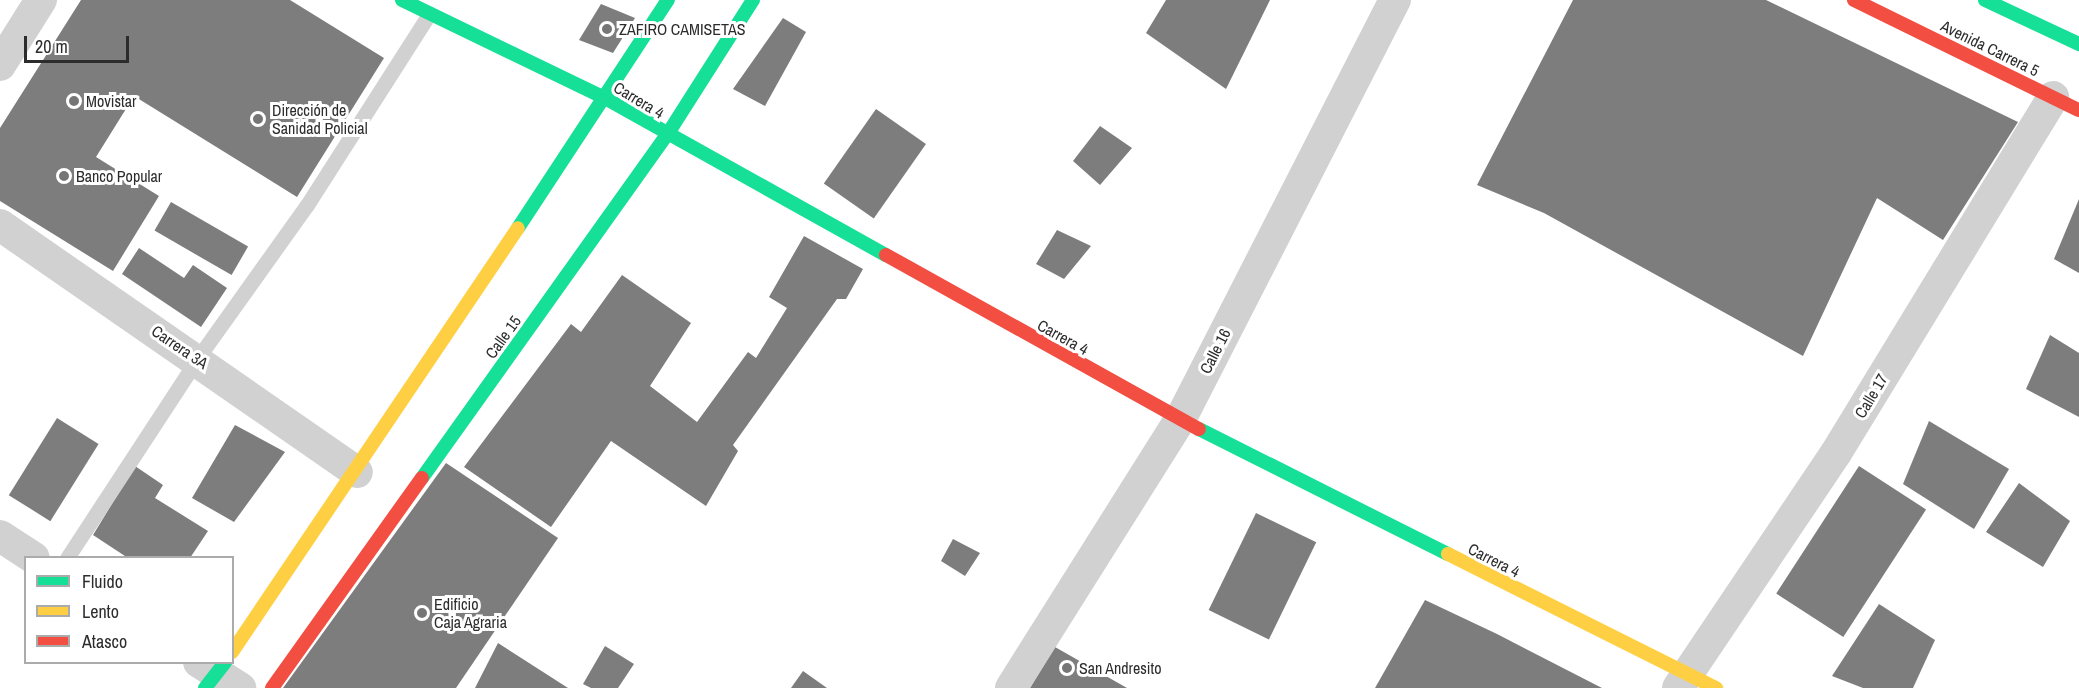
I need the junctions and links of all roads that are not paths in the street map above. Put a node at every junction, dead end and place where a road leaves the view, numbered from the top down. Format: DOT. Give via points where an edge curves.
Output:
graph roads {
  1 [pos="41,0"];
  2 [pos="402,0"];
  3 [pos="668,0"];
  4 [pos="753,0"];
  5 [pos="1395,0"];
  6 [pos="1854,0"];
  7 [pos="1985,0"];
  8 [pos="429,14"];
  9 [pos="2079,44"];
  10 [pos="0,65"];
  11 [pos="603,97"];
  12 [pos="2066,104"];
  13 [pos="667,135"];
  14 [pos="0,225"];
  15 [pos="197,358"];
  16 [pos="1180,420"];
  17 [pos="357,472"];
  18 [pos="68,556"];
  19 [pos="234,651"];
  20 [pos="1681,681"];
  21 [pos="272,688"];
  22 [pos="1011,688"];
  23 [pos="1716,688"];
  1 -- 10 [label="street"];
  2 -- 8 [label="main road, Carrera 4"];
  3 -- 11 [label="main road"];
  4 -- 13 [label="main road, Calle 15"];
  5 -- 16 [label="street, Calle 16"];
  6 -- 12 [label="main road, Avenida Carrera 5"];
  7 -- 9 [label="main road"];
  8 -- 11 [label="main road, Carrera 4"];
  8 -- 15 [label="lane" via="307,205"];
  11 -- 13 [label="main road, Carrera 4"];
  11 -- 17 [label="main road"];
  12 -- 20 [label="street, Calle 17"];
  13 -- 16 [label="main road, Carrera 4"];
  13 -- 21 [label="main road, Calle 15"];
  14 -- 15 [label="street, Carrera 3A"];
  15 -- 17 [label="street, Carrera 3A"];
  15 -- 18 [label="lane"];
  16 -- 20 [label="main road, Carrera 4"];
  16 -- 22 [label="street, Calle 16"];
  17 -- 19 [label="main road"];
  20 -- 23 [label="main road, Carrera 4"];
}
